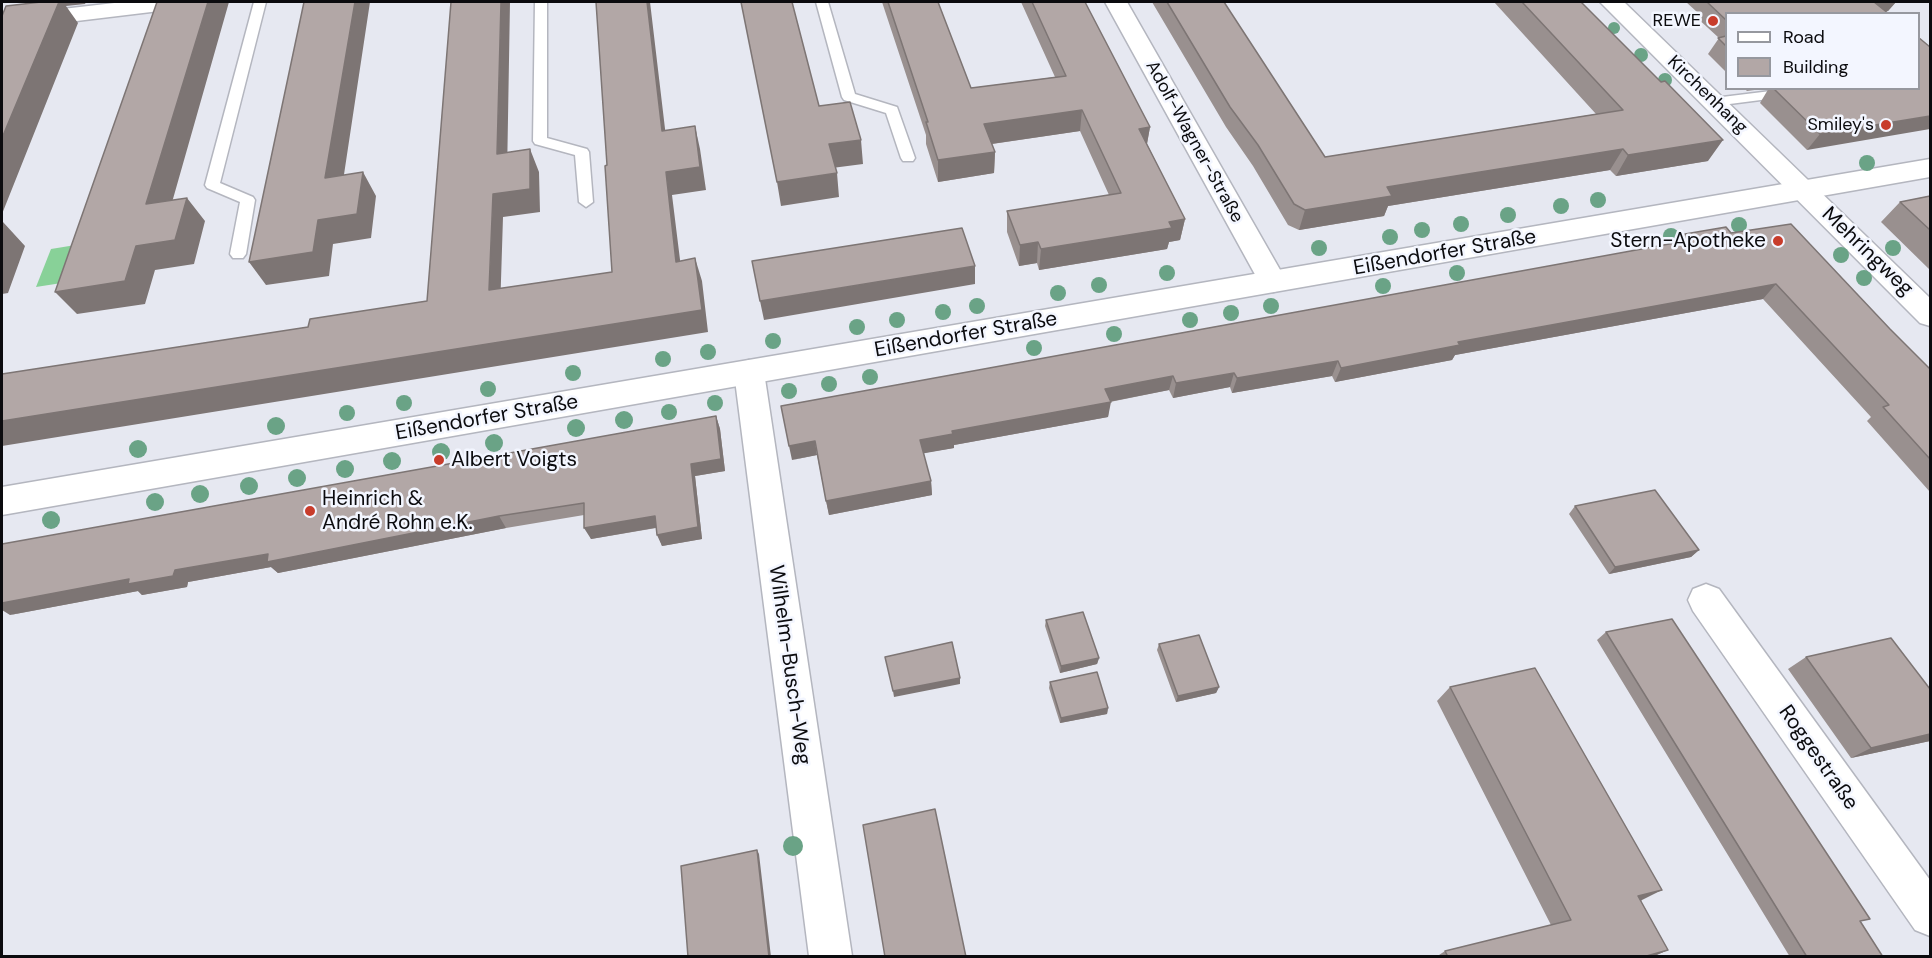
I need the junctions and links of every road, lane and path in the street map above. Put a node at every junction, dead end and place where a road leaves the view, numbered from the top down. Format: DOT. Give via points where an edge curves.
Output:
graph roads {
  1 [pos="176,2"];
  2 [pos="260,2"];
  3 [pos="541,2"];
  4 [pos="822,2"];
  5 [pos="1116,2"];
  6 [pos="1611,2"];
  7 [pos="2,23"];
  8 [pos="1802,91"];
  9 [pos="1714,102"];
  10 [pos="908,158"];
  11 [pos="1930,168"];
  12 [pos="1803,189"];
  13 [pos="586,202"];
  14 [pos="238,254"];
  15 [pos="1273,282"];
  16 [pos="1930,315"];
  17 [pos="749,372"];
  18 [pos="2,501"];
  19 [pos="1706,600"];
  20 [pos="1930,915"];
  21 [pos="831,957"];
  1 -- 7 [label="street"];
  2 -- 14 [label="lane" via="212,185 248,200"];
  3 -- 13 [label="lane" via="540,141 582,152"];
  4 -- 10 [label="lane" via="849,97 892,110"];
  5 -- 15 [label="street, Adolf-Wagner-Straße"];
  6 -- 9 [label="street, Kirchenhang"];
  8 -- 9 [label="lane"];
  9 -- 12 [label="street, Kirchenhang"];
  11 -- 12 [label="street, Eißendorfer Straße"];
  12 -- 15 [label="street, Eißendorfer Straße"];
  12 -- 16 [label="street, Mehringweg"];
  15 -- 17 [label="street, Eißendorfer Straße"];
  17 -- 18 [label="street, Eißendorfer Straße"];
  17 -- 21 [label="street, Wilhelm-Busch-Weg"];
  19 -- 20 [label="street, Roggestraße"];
}
